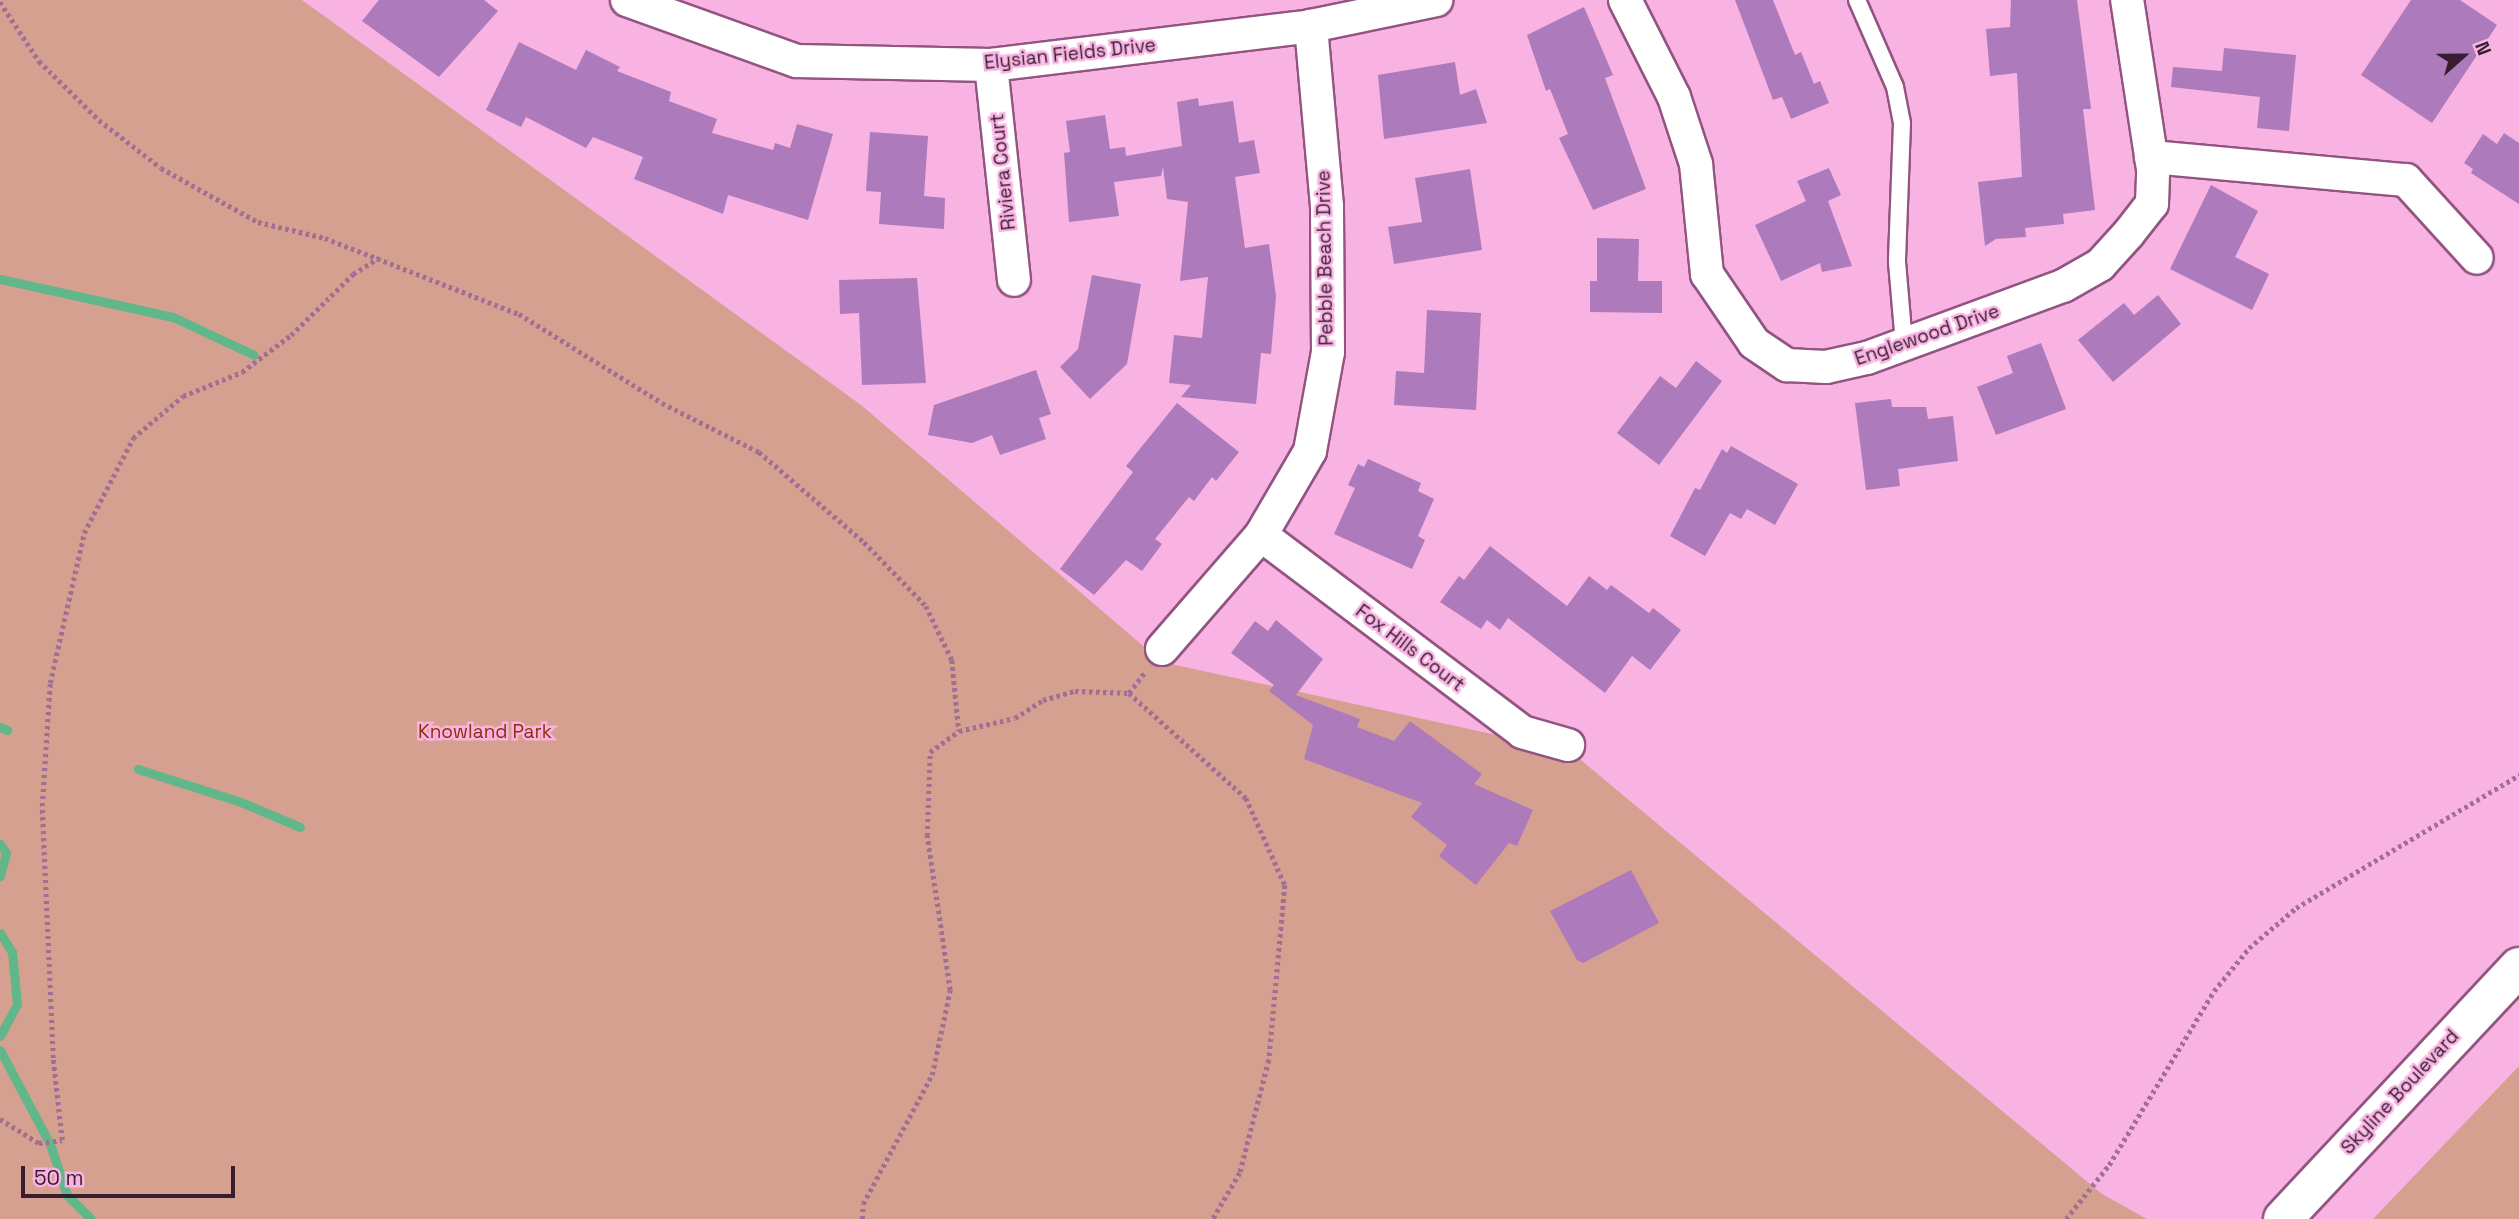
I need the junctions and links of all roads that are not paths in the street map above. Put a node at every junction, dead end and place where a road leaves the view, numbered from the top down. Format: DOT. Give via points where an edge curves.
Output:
graph roads {
  1 [pos="626,0"];
  2 [pos="1436,0"];
  3 [pos="1625,0"];
  4 [pos="1857,0"];
  5 [pos="2127,0"];
  6 [pos="1311,26"];
  7 [pos="991,65"];
  8 [pos="2151,157"];
  9 [pos="2477,258"];
  10 [pos="1014,280"];
  11 [pos="1904,344"];
  12 [pos="1261,534"];
  13 [pos="1162,649"];
  14 [pos="1568,745"];
  15 [pos="2519,967"];
  16 [pos="2283,1219"];
  1 -- 7 [label="street, Elysian Fields Drive" via="796,61"];
  2 -- 6 [label="street, Elysian Fields Drive"];
  3 -- 11 [label="street, Englewood Drive" via="1674,97 1696,164 1707,274 1747,334 1787,365 1826,367"];
  4 -- 11 [label="lane" via="1895,87 1902,123 1897,262"];
  5 -- 8 [label="street, Englewood Drive"];
  6 -- 7 [label="street, Elysian Fields Drive"];
  6 -- 12 [label="street, Pebble Beach Drive" via="1327,206 1328,352 1310,451"];
  7 -- 10 [label="street, Riviera Court"];
  8 -- 9 [label="street" via="2406,180"];
  8 -- 11 [label="street, Englewood Drive" via="2152,204 2100,265 2063,286"];
  12 -- 13 [label="street, Pebble Beach Drive"];
  12 -- 14 [label="street, Fox Hills Court" via="1522,732"];
  15 -- 16 [label="main road, Skyline Boulevard"];
}
